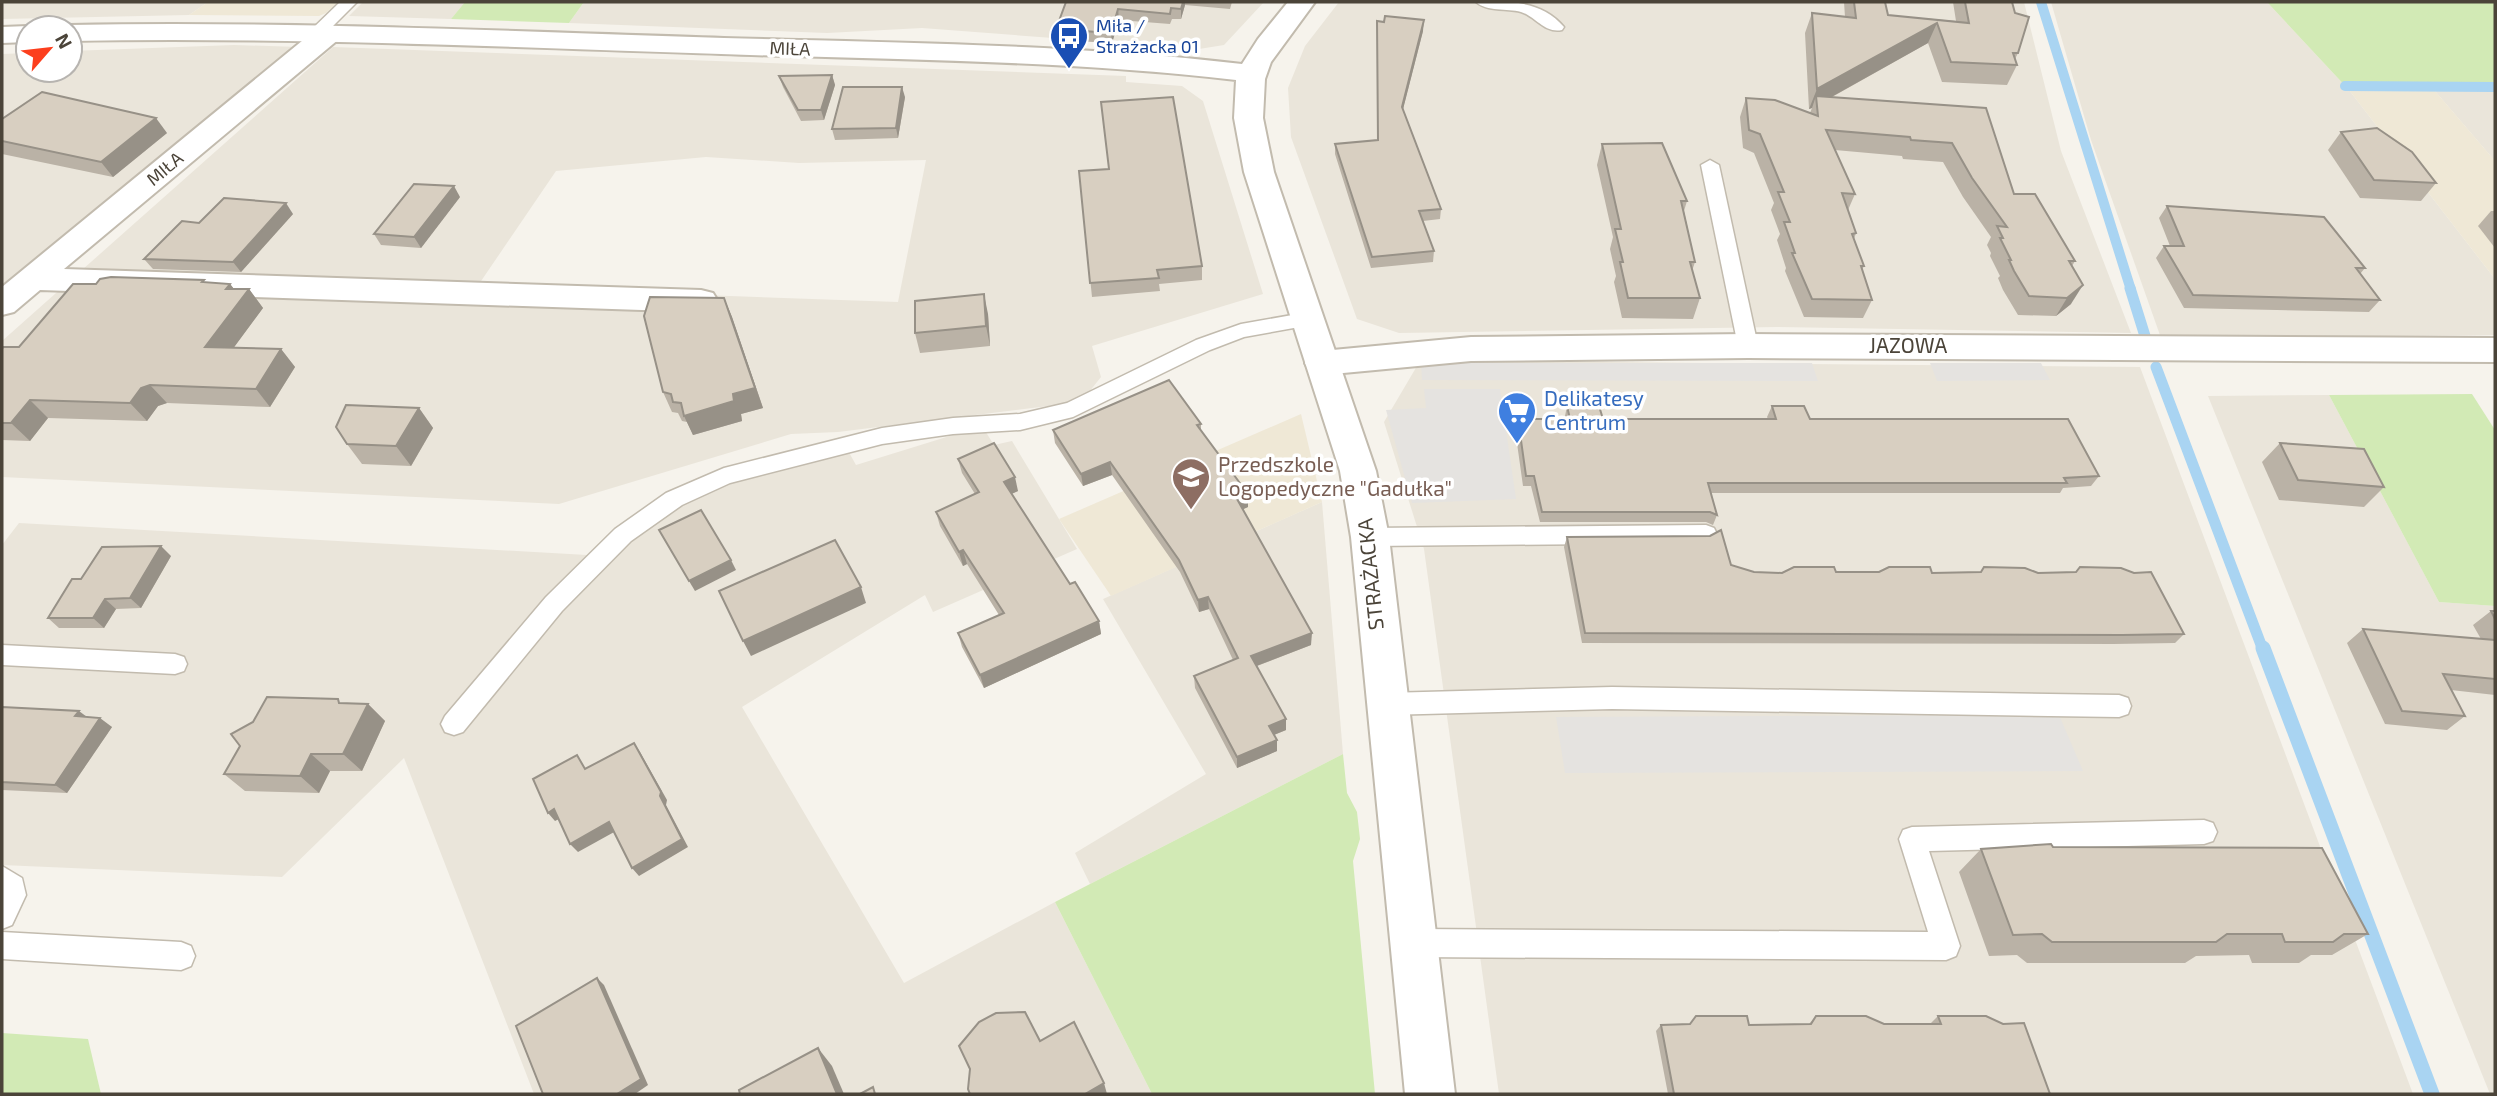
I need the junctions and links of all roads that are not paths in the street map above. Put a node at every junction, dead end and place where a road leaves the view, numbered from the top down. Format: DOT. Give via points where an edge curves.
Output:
graph roads {
  1 [pos="349,2"];
  2 [pos="1302,2"];
  3 [pos="1484,2"];
  4 [pos="1556,27"];
  5 [pos="84,33"];
  6 [pos="323,33"];
  7 [pos="1251,73"];
  8 [pos="1710,164"];
  9 [pos="32,279"];
  10 [pos="726,302"];
  11 [pos="2,304"];
  12 [pos="1310,319"];
  13 [pos="1748,345"];
  14 [pos="2495,350"];
  15 [pos="1322,363"];
  16 [pos="1706,534"];
  17 [pos="1370,537"];
  18 [pos="2,656"];
  19 [pos="175,664"];
  20 [pos="1386,704"];
  21 [pos="2119,706"];
  22 [pos="454,724"];
  23 [pos="2204,832"];
  24 [pos="2,879"];
  25 [pos="2,916"];
  26 [pos="1414,943"];
  27 [pos="2,945"];
  28 [pos="181,956"];
  29 [pos="1430,1094"];
  1 -- 6 [label="lane"];
  2 -- 7 [label="street, STRAŻACKA" via="1268,41"];
  3 -- 4 [label="lane" via="1527,8"];
  5 -- 6 [label="street, MIŁA"];
  6 -- 7 [label="street, MIŁA" via="1073,58"];
  6 -- 9 [label="street, MIŁA"];
  7 -- 12 [label="street, STRAŻACKA" via="1247,123 1259,172"];
  8 -- 13 [label="lane"];
  9 -- 10 [label="street"];
  9 -- 11 [label="street, MIŁA"];
  12 -- 15 [label="street, STRAŻACKA"];
  12 -- 22 [label="lane" via="1241,331 1203,345 1073,409 1020,422 881,436 724,475 674,499 622,535 554,604"];
  13 -- 14 [label="street, JAZOWA"];
  13 -- 15 [label="street, JAZOWA" via="1471,349"];
  15 -- 17 [label="street, STRAŻACKA" via="1358,471"];
  16 -- 17 [label="lane"];
  17 -- 20 [label="street, STRAŻACKA"];
  18 -- 19 [label="lane"];
  20 -- 21 [label="lane" via="1612,698"];
  20 -- 26 [label="street, STRAŻACKA"];
  23 -- 26 [label="lane" via="1912,839 1946,946"];
  24 -- 25 [label="lane" via="12,887"];
  26 -- 29 [label="street, STRAŻACKA"];
  27 -- 28 [label="lane"];
}
